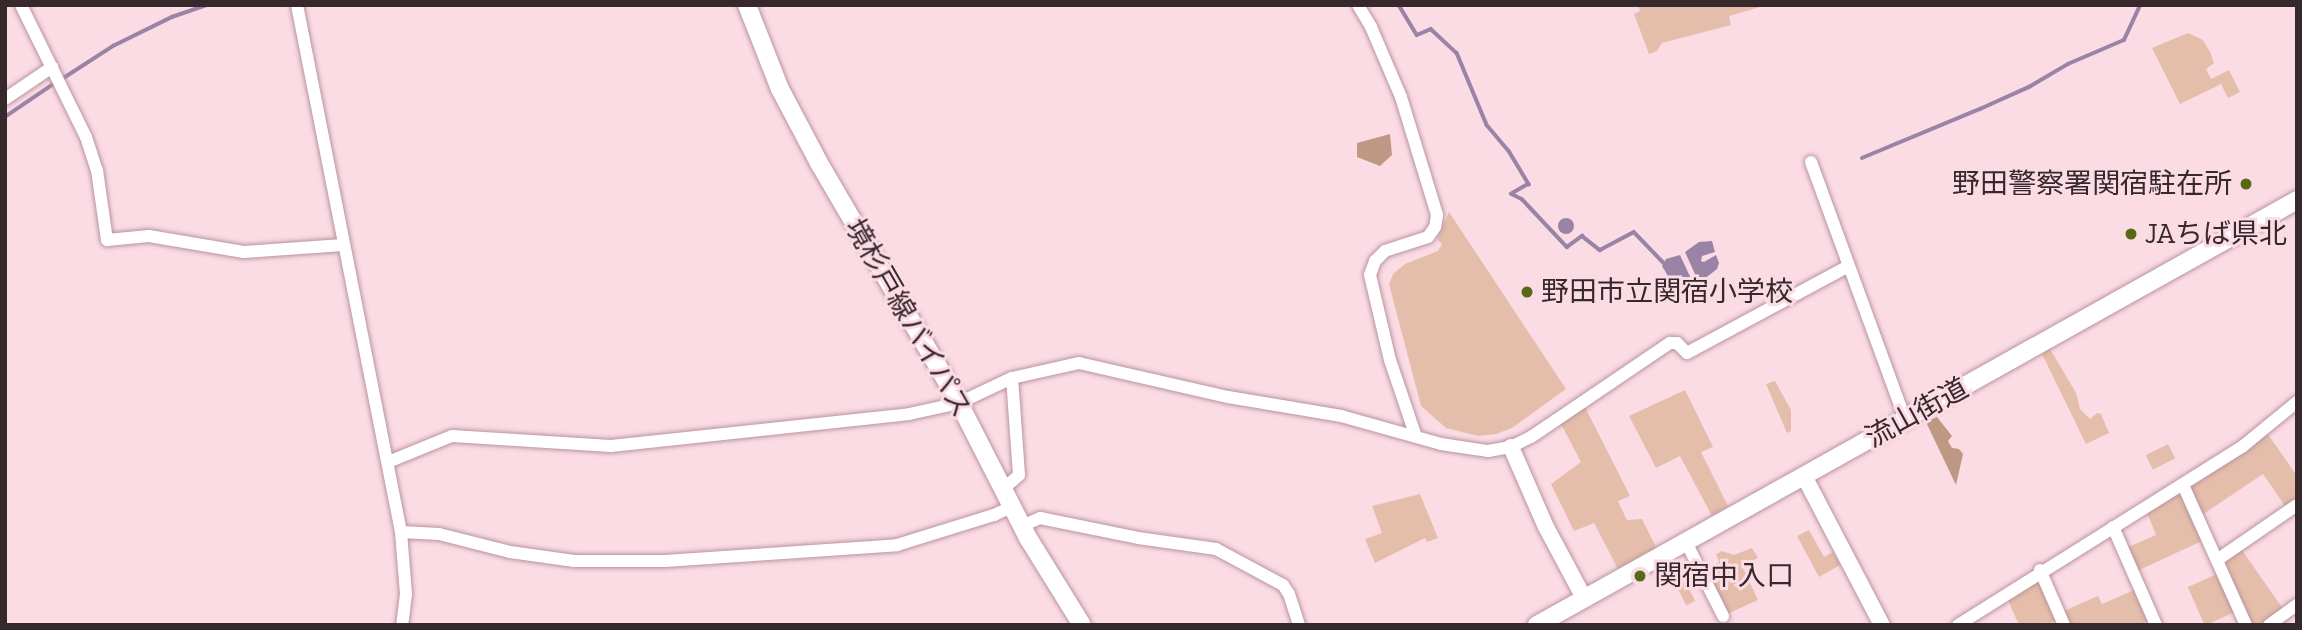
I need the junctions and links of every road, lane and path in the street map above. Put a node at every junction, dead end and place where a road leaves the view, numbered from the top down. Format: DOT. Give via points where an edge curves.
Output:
graph roads {
  1 [pos="21,5"];
  2 [pos="296,5"];
  3 [pos="747,5"];
  4 [pos="1358,5"];
  5 [pos="53,71"];
  6 [pos="5,99"];
  7 [pos="1811,162"];
  8 [pos="2297,200"];
  9 [pos="343,245"];
  10 [pos="1847,267"];
  11 [pos="1012,378"];
  12 [pos="2297,402"];
  13 [pos="959,403"];
  14 [pos="1905,419"];
  15 [pos="1416,437"];
  16 [pos="1511,447"];
  17 [pos="388,462"];
  18 [pos="1804,475"];
  19 [pos="2183,485"];
  20 [pos="1003,489"];
  21 [pos="2297,505"];
  22 [pos="1012,506"];
  23 [pos="1022,526"];
  24 [pos="2113,527"];
  25 [pos="401,532"];
  26 [pos="1686,541"];
  27 [pos="2217,560"];
  28 [pos="2040,570"];
  29 [pos="1584,598"];
  30 [pos="2297,605"];
  31 [pos="1723,616"];
  32 [pos="402,625"];
  33 [pos="1082,625"];
  34 [pos="1299,625"];
  35 [pos="1537,625"];
  36 [pos="1882,625"];
  37 [pos="1958,625"];
  38 [pos="2064,625"];
  39 [pos="2155,625"];
  40 [pos="2246,625"];
  41 [pos="2269,625"];
  1 -- 5 [label="street"];
  2 -- 9 [label="street"];
  3 -- 13 [label="main road, 境杉戸線バイパス" via="760,44 806,138"];
  4 -- 15 [label="street" via="1401,97 1437,215 1428,237 1385,251 1370,275 1390,360"];
  5 -- 6 [label="street"];
  5 -- 9 [label="street" via="97,170 107,240 149,236 243,252"];
  7 -- 10 [label="street"];
  8 -- 14 [label="main road, 流山街道"];
  9 -- 17 [label="street"];
  10 -- 14 [label="street"];
  10 -- 16 [label="street" via="1687,353 1677,343 1670,344"];
  11 -- 13 [label="street"];
  11 -- 15 [label="street" via="1079,363 1228,397 1341,416"];
  11 -- 20 [label="street" via="1019,475"];
  12 -- 19 [label="street" via="2244,446"];
  13 -- 17 [label="street" via="909,414 611,446 452,436"];
  13 -- 20 [label="main road, 境杉戸線バイパス"];
  14 -- 18 [label="main road, 流山街道"];
  15 -- 16 [label="street" via="1471,450"];
  16 -- 29 [label="street"];
  17 -- 25 [label="street"];
  18 -- 26 [label="main road, 流山街道"];
  18 -- 36 [label="street"];
  19 -- 24 [label="street"];
  19 -- 27 [label="street"];
  20 -- 22 [label="main road, 境杉戸線バイパス"];
  21 -- 27 [label="street"];
  22 -- 23 [label="main road, 境杉戸線バイパス"];
  22 -- 25 [label="street" via="897,545 665,561 574,561 510,552 439,534"];
  23 -- 33 [label="main road, 境杉戸線バイパス"];
  23 -- 34 [label="street" via="1040,518 1216,549 1283,585"];
  24 -- 28 [label="street"];
  24 -- 39 [label="street"];
  25 -- 32 [label="street" via="406,594"];
  26 -- 29 [label="main road, 流山街道"];
  26 -- 31 [label="street"];
  27 -- 40 [label="street"];
  28 -- 37 [label="street"];
  28 -- 38 [label="street"];
  29 -- 35 [label="main road, 流山街道"];
  30 -- 41 [label="street"];
}
